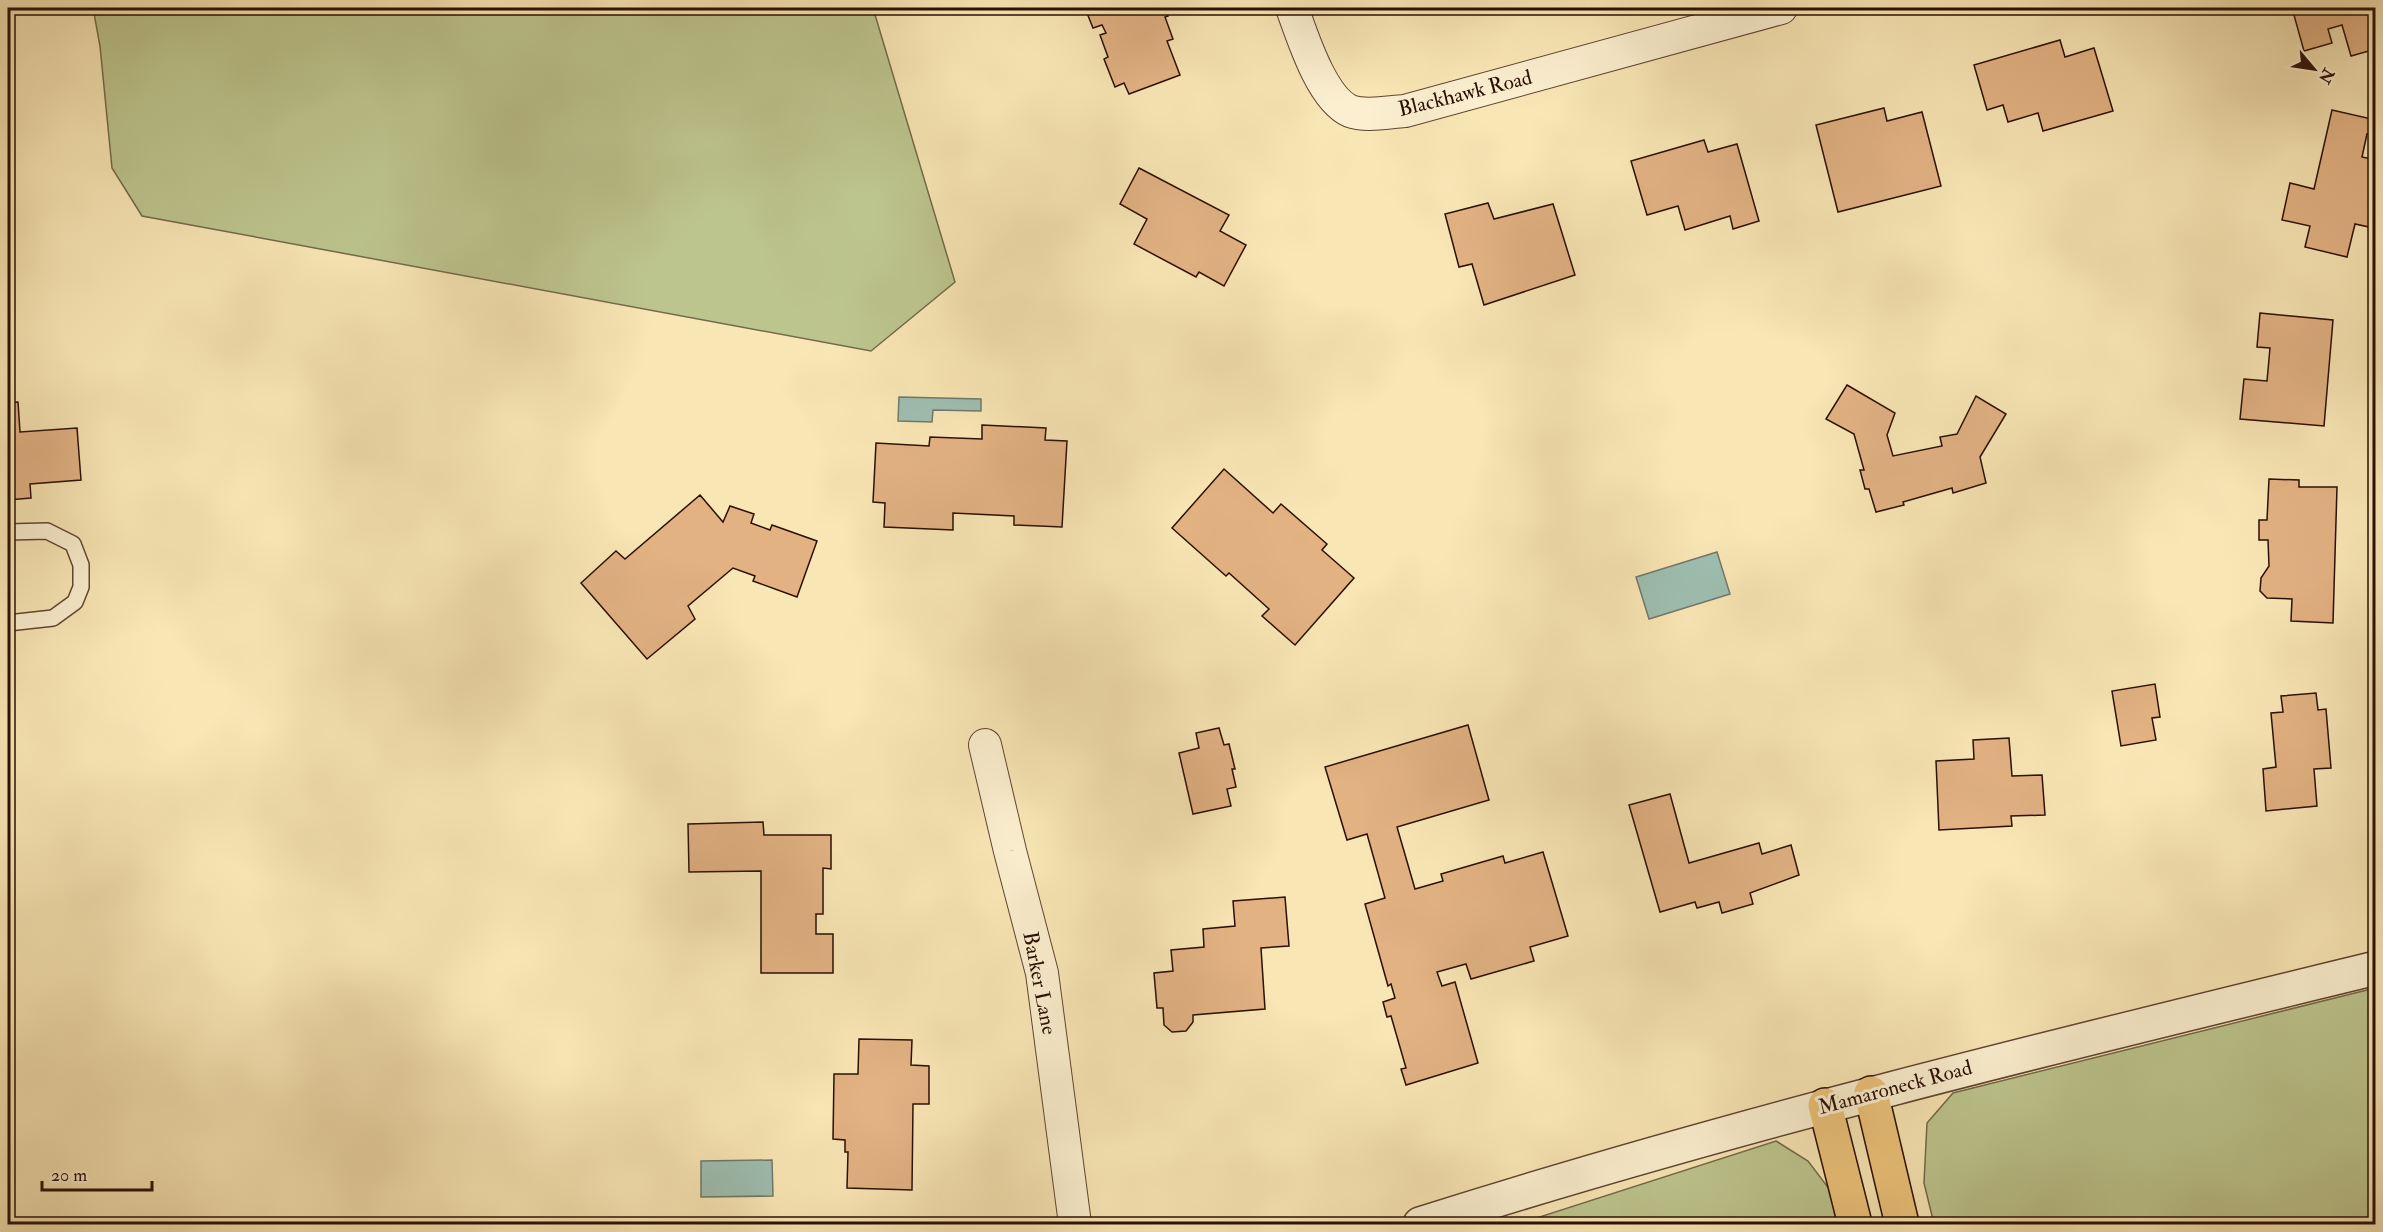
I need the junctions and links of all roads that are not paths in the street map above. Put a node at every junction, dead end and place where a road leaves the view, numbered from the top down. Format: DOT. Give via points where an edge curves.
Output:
graph roads {
  1 [pos="1292,8"];
  2 [pos="1781,8"];
  3 [pos="8,532"];
  4 [pos="8,623"];
  5 [pos="985,745"];
  6 [pos="2376,968"];
  7 [pos="1871,1093"];
  8 [pos="1825,1106"];
  9 [pos="1075,1224"];
  10 [pos="1420,1224"];
  11 [pos="1855,1224"];
  12 [pos="1902,1224"];
  1 -- 2 [label="street, Blackhawk Road" via="1314,66 1333,95 1349,110 1363,114 1405,111"];
  3 -- 4 [label="lane" via="47,531 73,544 81,565 81,587 75,602 53,618"];
  5 -- 9 [label="street, Barker Lane" via="1042,973"];
  6 -- 7 [label="street, Mamaroneck Road"];
  7 -- 8 [label="street, Mamaroneck Road"];
  7 -- 12 [label="highway"];
  8 -- 10 [label="street, Mamaroneck Road" via="1650,1153"];
  8 -- 11 [label="highway"];
}
